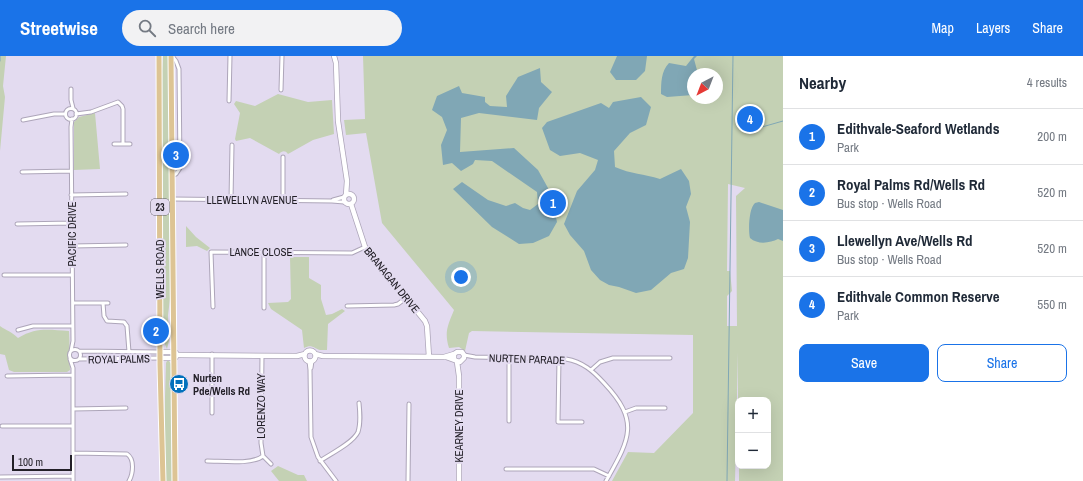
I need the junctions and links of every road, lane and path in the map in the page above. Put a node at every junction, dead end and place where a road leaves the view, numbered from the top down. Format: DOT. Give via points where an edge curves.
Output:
graph roads {
  1 [pos="159,56"];
  2 [pos="172,56"];
  3 [pos="230,56"];
  4 [pos="282,56"];
  5 [pos="336,56"];
  6 [pos="71,89"];
  7 [pos="281,90"];
  8 [pos="71,100"];
  9 [pos="230,101"];
  10 [pos="68,108"];
  11 [pos="73,108"];
  12 [pos="65,114"];
  13 [pos="76,114"];
  14 [pos="68,118"];
  15 [pos="72,119"];
  16 [pos="23,120"];
  17 [pos="71,127"];
  18 [pos="114,144"];
  19 [pos="123,144"];
  20 [pos="130,144"];
  21 [pos="232,145"];
  22 [pos="283,157"];
  23 [pos="71,171"];
  24 [pos="22,172"];
  25 [pos="172,176"];
  26 [pos="126,194"];
  27 [pos="71,195"];
  28 [pos="172,199"];
  29 [pos="347,199"];
  30 [pos="231,200"];
  31 [pos="283,200"];
  32 [pos="17,224"];
  33 [pos="72,224"];
  34 [pos="126,245"];
  35 [pos="72,246"];
  36 [pos="364,247"];
  37 [pos="264,252"];
  38 [pos="4,275"];
  39 [pos="72,275"];
  40 [pos="406,298"];
  41 [pos="72,303"];
  42 [pos="103,303"];
  43 [pos="108,303"];
  44 [pos="347,306"];
  45 [pos="213,307"];
  46 [pos="264,308"];
  47 [pos="72,326"];
  48 [pos="18,330"];
  49 [pos="72,340"];
  50 [pos="71,351"];
  51 [pos="77,351"];
  52 [pos="108,352"];
  53 [pos="129,352"];
  54 [pos="160,352"];
  55 [pos="212,354"];
  56 [pos="175,355"];
  57 [pos="262,356"];
  58 [pos="427,357"];
  59 [pos="510,357"];
  60 [pos="160,358"];
  61 [pos="310,358"];
  62 [pos="559,358"];
  63 [pos="670,358"];
  64 [pos="70,359"];
  65 [pos="108,359"];
  66 [pos="459,359"];
  67 [pos="78,360"];
  68 [pos="73,368"];
  69 [pos="591,370"];
  70 [pos="72,375"];
  71 [pos="7,376"];
  72 [pos="359,403"];
  73 [pos="409,404"];
  74 [pos="126,408"];
  75 [pos="665,408"];
  76 [pos="73,409"];
  77 [pos="625,412"];
  78 [pos="212,413"];
  79 [pos="508,422"];
  80 [pos="582,422"];
  81 [pos="2,426"];
  82 [pos="73,426"];
  83 [pos="73,453"];
  84 [pos="263,456"];
  85 [pos="207,461"];
  86 [pos="320,461"];
  87 [pos="271,464"];
  88 [pos="506,469"];
  89 [pos="0,476"];
  90 [pos="73,476"];
  91 [pos="609,476"];
  92 [pos="73,481"];
  93 [pos="129,481"];
  94 [pos="163,481"];
  95 [pos="177,481"];
  96 [pos="336,481"];
  97 [pos="408,481"];
  98 [pos="459,481"];
  99 [pos="606,481"];
  1 -- 54 [label="main road, WELLS ROAD / 23"];
  2 -- 25 [label="main road, WELLS ROAD / 23"];
  2 -- 25 [label="street, WELLS ROAD" via="180,69 180,168"];
  3 -- 9 [label="street"];
  4 -- 7 [label="street"];
  5 -- 29 [label="street, BRANAGAN DRIVE" via="338,125"];
  6 -- 8 [label="street"];
  8 -- 10 [label="street"];
  8 -- 11 [label="street"];
  10 -- 11 [label="street"];
  10 -- 12 [label="street"];
  11 -- 13 [label="street"];
  12 -- 14 [label="street"];
  12 -- 16 [label="street"];
  13 -- 15 [label="street"];
  13 -- 19 [label="street" via="86,114 120,103 123,109"];
  14 -- 15 [label="street"];
  14 -- 17 [label="street, PACIFIC DRIVE"];
  15 -- 17 [label="street, PACIFIC DRIVE"];
  17 -- 23 [label="street, PACIFIC DRIVE"];
  18 -- 19 [label="street"];
  19 -- 20 [label="street"];
  21 -- 30 [label="street"];
  22 -- 31 [label="street"];
  23 -- 24 [label="street"];
  23 -- 27 [label="street, PACIFIC DRIVE"];
  25 -- 28 [label="main road, WELLS ROAD / 23"];
  26 -- 27 [label="street"];
  27 -- 33 [label="street, PACIFIC DRIVE"];
  28 -- 30 [label="street, LLEWELLYN AVENUE"];
  28 -- 56 [label="main road, WELLS ROAD / 23"];
  29 -- 31 [label="street, LLEWELLYN AVENUE"];
  29 -- 36 [label="street, BRANAGAN DRIVE"];
  30 -- 31 [label="street, LLEWELLYN AVENUE"];
  32 -- 33 [label="street"];
  33 -- 35 [label="street, PACIFIC DRIVE"];
  34 -- 35 [label="street"];
  35 -- 39 [label="street, PACIFIC DRIVE"];
  36 -- 37 [label="street, LANCE CLOSE" via="352,253"];
  36 -- 40 [label="street, BRANAGAN DRIVE"];
  37 -- 45 [label="street, LANCE CLOSE" via="211,252"];
  37 -- 46 [label="street"];
  38 -- 39 [label="street"];
  39 -- 41 [label="street, PACIFIC DRIVE"];
  40 -- 44 [label="street" via="394,305"];
  40 -- 58 [label="street, BRANAGAN DRIVE" via="427,326"];
  41 -- 42 [label="street"];
  41 -- 47 [label="street, PACIFIC DRIVE"];
  42 -- 43 [label="street"];
  42 -- 53 [label="street" via="107,321 124,322 128,326"];
  47 -- 48 [label="street" via="33,326"];
  47 -- 49 [label="street, PACIFIC DRIVE"];
  49 -- 50 [label="street, PACIFIC DRIVE"];
  49 -- 51 [label="street, PACIFIC DRIVE"];
  50 -- 51 [label="street"];
  50 -- 64 [label="street"];
  51 -- 52 [label="street, ROYAL PALMS"];
  51 -- 67 [label="street" via="80,354"];
  52 -- 53 [label="street, ROYAL PALMS"];
  52 -- 65 [label="street"];
  53 -- 54 [label="street, ROYAL PALMS"];
  54 -- 56 [label="street, NURTEN PARADE"];
  54 -- 60 [label="main road, WELLS ROAD / 23"];
  55 -- 56 [label="street, NURTEN PARADE"];
  55 -- 57 [label="street, NURTEN PARADE"];
  55 -- 78 [label="street"];
  56 -- 60 [label="street, NURTEN PARADE"];
  56 -- 95 [label="main road, WELLS ROAD / 23"];
  57 -- 61 [label="street, NURTEN PARADE"];
  57 -- 84 [label="street, LORENZO WAY"];
  58 -- 61 [label="street, NURTEN PARADE"];
  58 -- 66 [label="street, NURTEN PARADE"];
  59 -- 62 [label="street, NURTEN PARADE"];
  59 -- 66 [label="street, NURTEN PARADE"];
  59 -- 79 [label="street"];
  60 -- 65 [label="street, ROYAL PALMS"];
  60 -- 94 [label="main road, WELLS ROAD / 23"];
  61 -- 86 [label="street" via="310,430 314,450"];
  62 -- 69 [label="street, NURTEN PARADE" via="575,361"];
  62 -- 80 [label="street" via="558,422"];
  63 -- 69 [label="street" via="613,358 600,362"];
  64 -- 67 [label="street"];
  64 -- 68 [label="street"];
  65 -- 67 [label="street, ROYAL PALMS"];
  66 -- 98 [label="street, KEARNEY DRIVE"];
  67 -- 68 [label="street"];
  68 -- 70 [label="street"];
  69 -- 77 [label="street, NURTEN PARADE" via="617,398"];
  70 -- 71 [label="street"];
  70 -- 76 [label="street"];
  72 -- 86 [label="street" via="358,433 351,441"];
  73 -- 97 [label="street"];
  74 -- 76 [label="street"];
  75 -- 77 [label="street" via="636,408"];
  76 -- 82 [label="street"];
  77 -- 91 [label="street, NURTEN PARADE" via="628,432 624,447"];
  81 -- 82 [label="street"];
  82 -- 83 [label="street"];
  83 -- 90 [label="street"];
  83 -- 93 [label="street" via="127,454 132,458"];
  84 -- 85 [label="street" via="250,461"];
  84 -- 87 [label="street"];
  86 -- 96 [label="street"];
  88 -- 91 [label="street" via="594,470"];
  89 -- 90 [label="street"];
  90 -- 92 [label="street"];
  91 -- 99 [label="street, NURTEN PARADE"];
}
